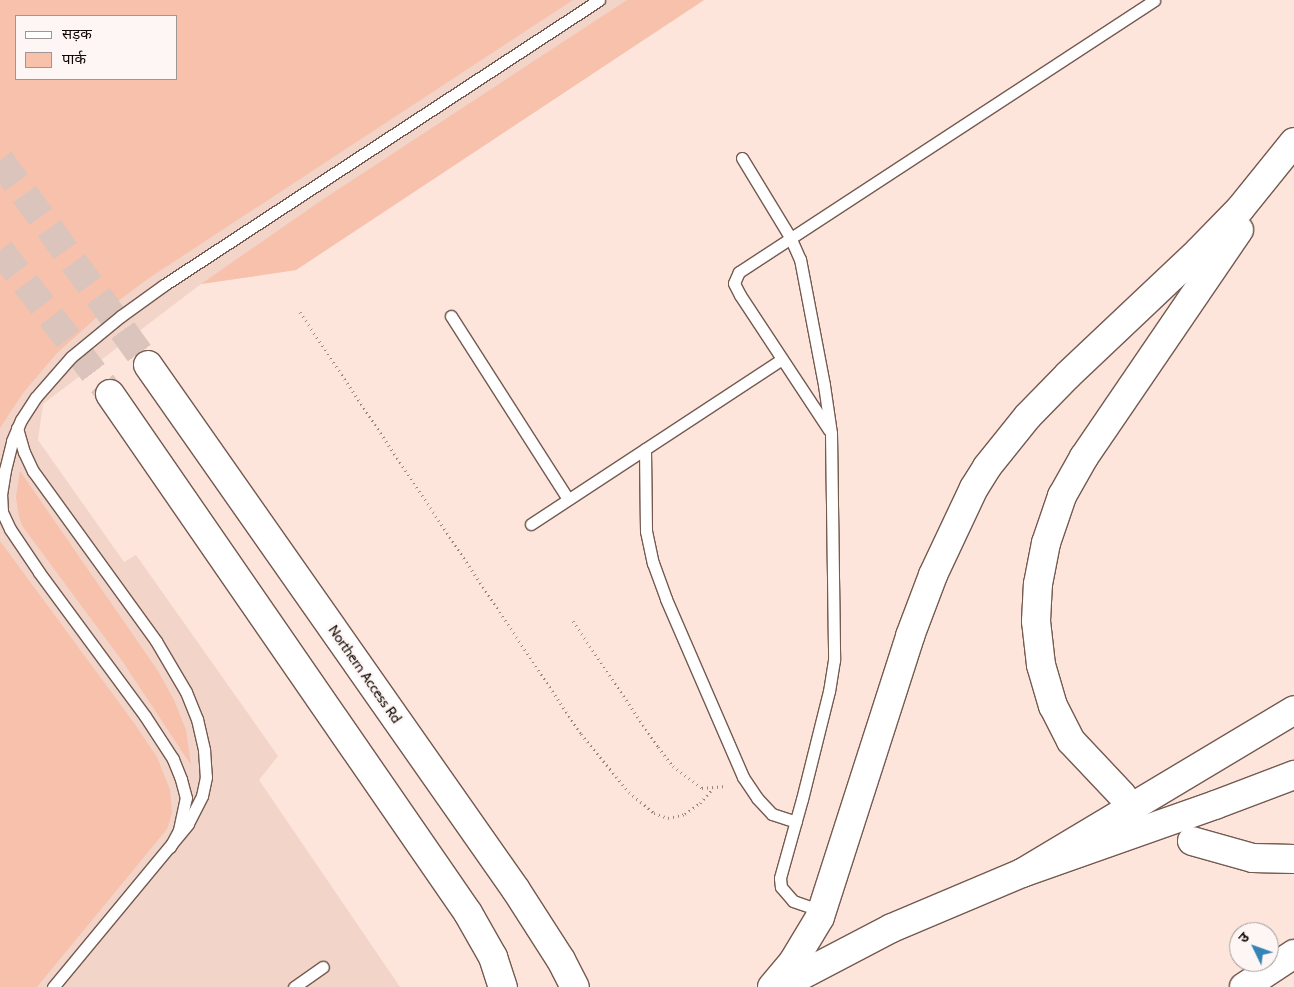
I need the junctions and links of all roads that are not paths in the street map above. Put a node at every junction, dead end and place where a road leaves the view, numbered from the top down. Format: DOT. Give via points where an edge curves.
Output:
graph roads {
  1 [pos="599,0"];
  2 [pos="1154,0"];
  3 [pos="1294,142"];
  4 [pos="1294,151"];
  5 [pos="742,158"];
  6 [pos="790,237"];
  7 [pos="451,316"];
  8 [pos="782,359"];
  9 [pos="148,366"];
  10 [pos="110,394"];
  11 [pos="17,428"];
  12 [pos="831,433"];
  13 [pos="645,449"];
  14 [pos="0,498"];
  15 [pos="568,499"];
  16 [pos="531,524"];
  17 [pos="1294,710"];
  18 [pos="1294,775"];
  19 [pos="1122,795"];
  20 [pos="796,822"];
  21 [pos="1192,841"];
  22 [pos="170,847"];
  23 [pos="1294,859"];
  24 [pos="1022,873"];
  25 [pos="822,911"];
  26 [pos="1294,954"];
  27 [pos="323,967"];
  28 [pos="53,987"];
  29 [pos="294,987"];
  30 [pos="503,987"];
  31 [pos="575,987"];
  32 [pos="772,987"];
  33 [pos="779,987"];
  34 [pos="1244,987"];
  1 -- 11 [label="lane" via="121,316 60,369 36,397"];
  2 -- 6 [label="lane"];
  3 -- 25 [label="main road" via="1240,209 1199,252 1034,410 974,488 933,575 910,636"];
  4 -- 19 [label="main road" via="1084,457 1062,496 1046,543 1038,584 1036,621 1041,665 1053,706 1071,741"];
  5 -- 6 [label="lane"];
  6 -- 8 [label="lane" via="738,272 734,283"];
  6 -- 12 [label="lane" via="804,275"];
  7 -- 15 [label="lane"];
  8 -- 12 [label="lane"];
  8 -- 13 [label="lane"];
  9 -- 31 [label="main road, Northern Access Rd" via="516,890"];
  10 -- 30 [label="main road" via="468,913 493,957"];
  11 -- 14 [label="lane" via="4,470"];
  11 -- 22 [label="lane" via="33,471 172,666 197,719 206,777 202,796 188,824"];
  12 -- 20 [label="lane" via="834,660"];
  13 -- 15 [label="lane"];
  13 -- 20 [label="lane" via="646,531 666,598 746,781 772,814"];
  14 -- 22 [label="lane" via="6,520 23,549 173,759 186,798 179,830"];
  15 -- 16 [label="lane"];
  17 -- 24 [label="main road"];
  18 -- 24 [label="main road"];
  20 -- 25 [label="lane" via="780,878 781,887 793,902"];
  21 -- 23 [label="main road" via="1253,858"];
  22 -- 28 [label="lane"];
  24 -- 33 [label="main road" via="892,928"];
  25 -- 32 [label="main road" via="793,962"];
  26 -- 34 [label="main road"];
  27 -- 29 [label="lane"];
}
